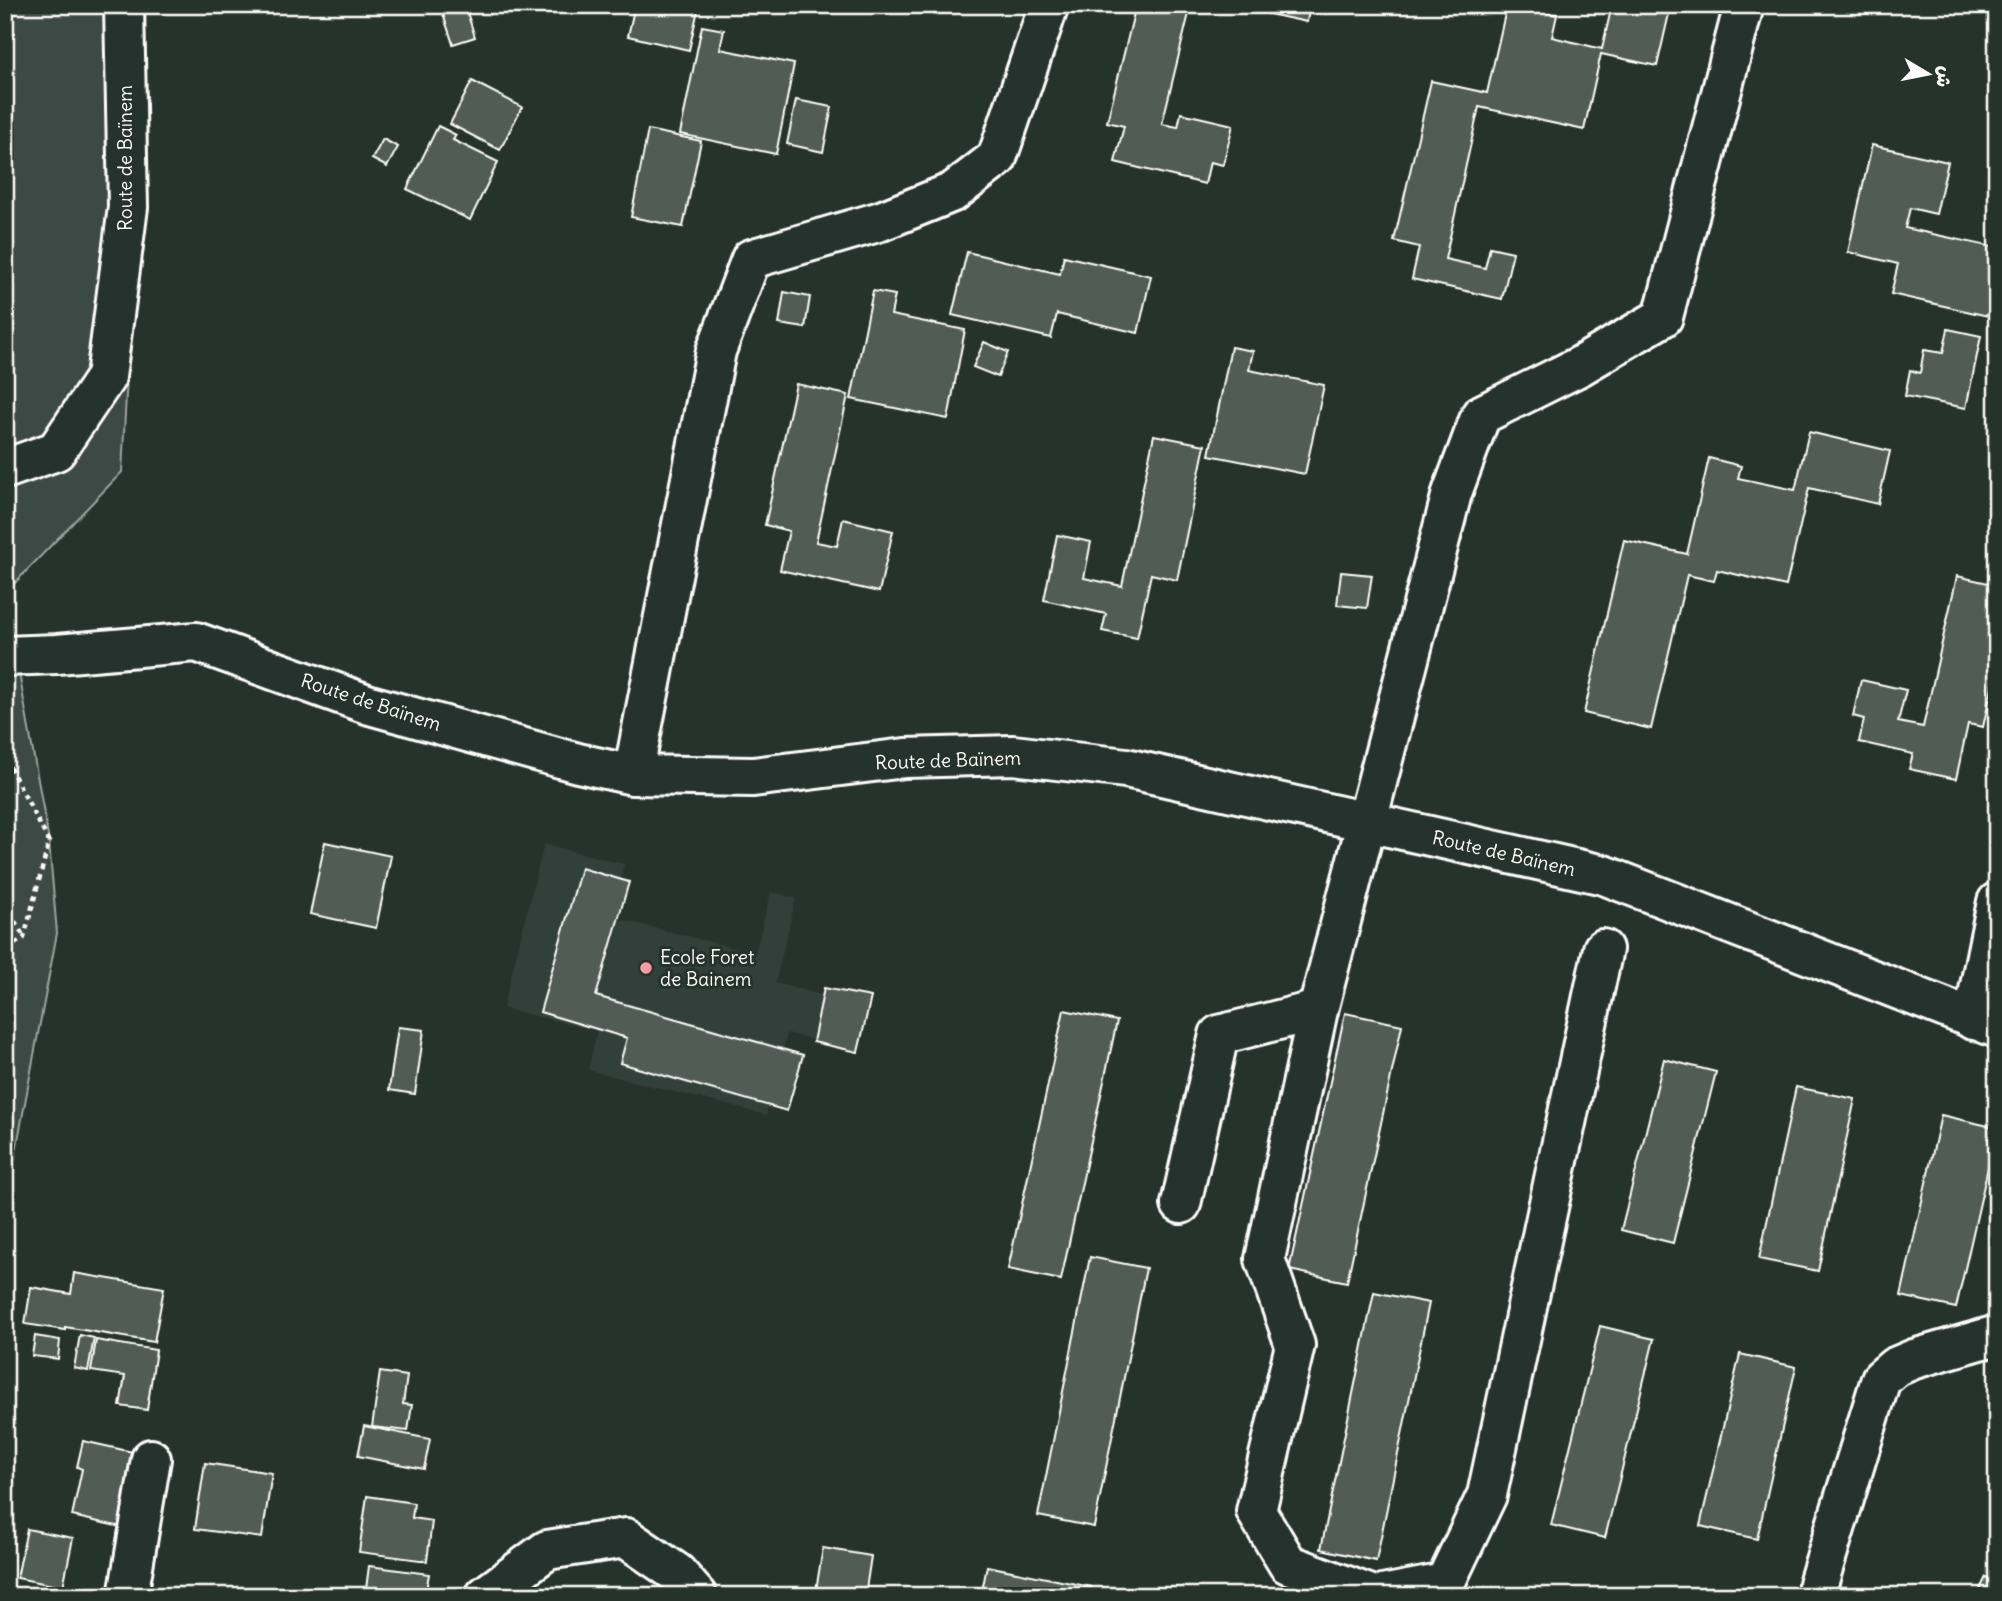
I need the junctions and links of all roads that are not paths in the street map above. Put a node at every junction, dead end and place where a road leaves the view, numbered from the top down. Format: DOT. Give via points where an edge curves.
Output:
graph roads {
  1 [pos="124,5"];
  2 [pos="1049,5"];
  3 [pos="1743,9"];
  4 [pos="5,469"];
  5 [pos="5,656"];
  6 [pos="632,775"];
  7 [pos="1366,822"];
  8 [pos="1997,902"];
  9 [pos="1603,949"];
  10 [pos="1318,1010"];
  11 [pos="1985,1024"];
  12 [pos="1181,1204"];
  13 [pos="1997,1335"];
  14 [pos="150,1459"];
  15 [pos="1818,1584"];
  16 [pos="128,1596"];
  17 [pos="485,1596"];
  18 [pos="697,1596"];
  19 [pos="1375,1596"];
  1 -- 4 [label="street, Route de Baïnem" via="128,207 106,377 56,451"];
  2 -- 6 [label="street" via="997,158 953,192 881,221 751,258 716,351"];
  3 -- 7 [label="street" via="1662,317 1580,366 1481,415 1452,493"];
  5 -- 6 [label="street, Route de Baïnem" via="196,642 370,705"];
  6 -- 7 [label="street, Route de Baïnem" via="753,777 905,758 1013,755 1126,768"];
  7 -- 10 [label="street"];
  7 -- 11 [label="street, Route de Baïnem" via="1604,875"];
  8 -- 11 [label="street"];
  9 -- 19 [label="street" via="1487,1495 1445,1583"];
  10 -- 12 [label="street" via="1219,1035"];
  10 -- 19 [label="street" via="1265,1259 1295,1345 1256,1511 1288,1564"];
  13 -- 15 [label="street" via="1914,1359 1881,1380"];
  14 -- 16 [label="street"];
  17 -- 18 [label="street" via="547,1550 626,1538 677,1573"];
}
